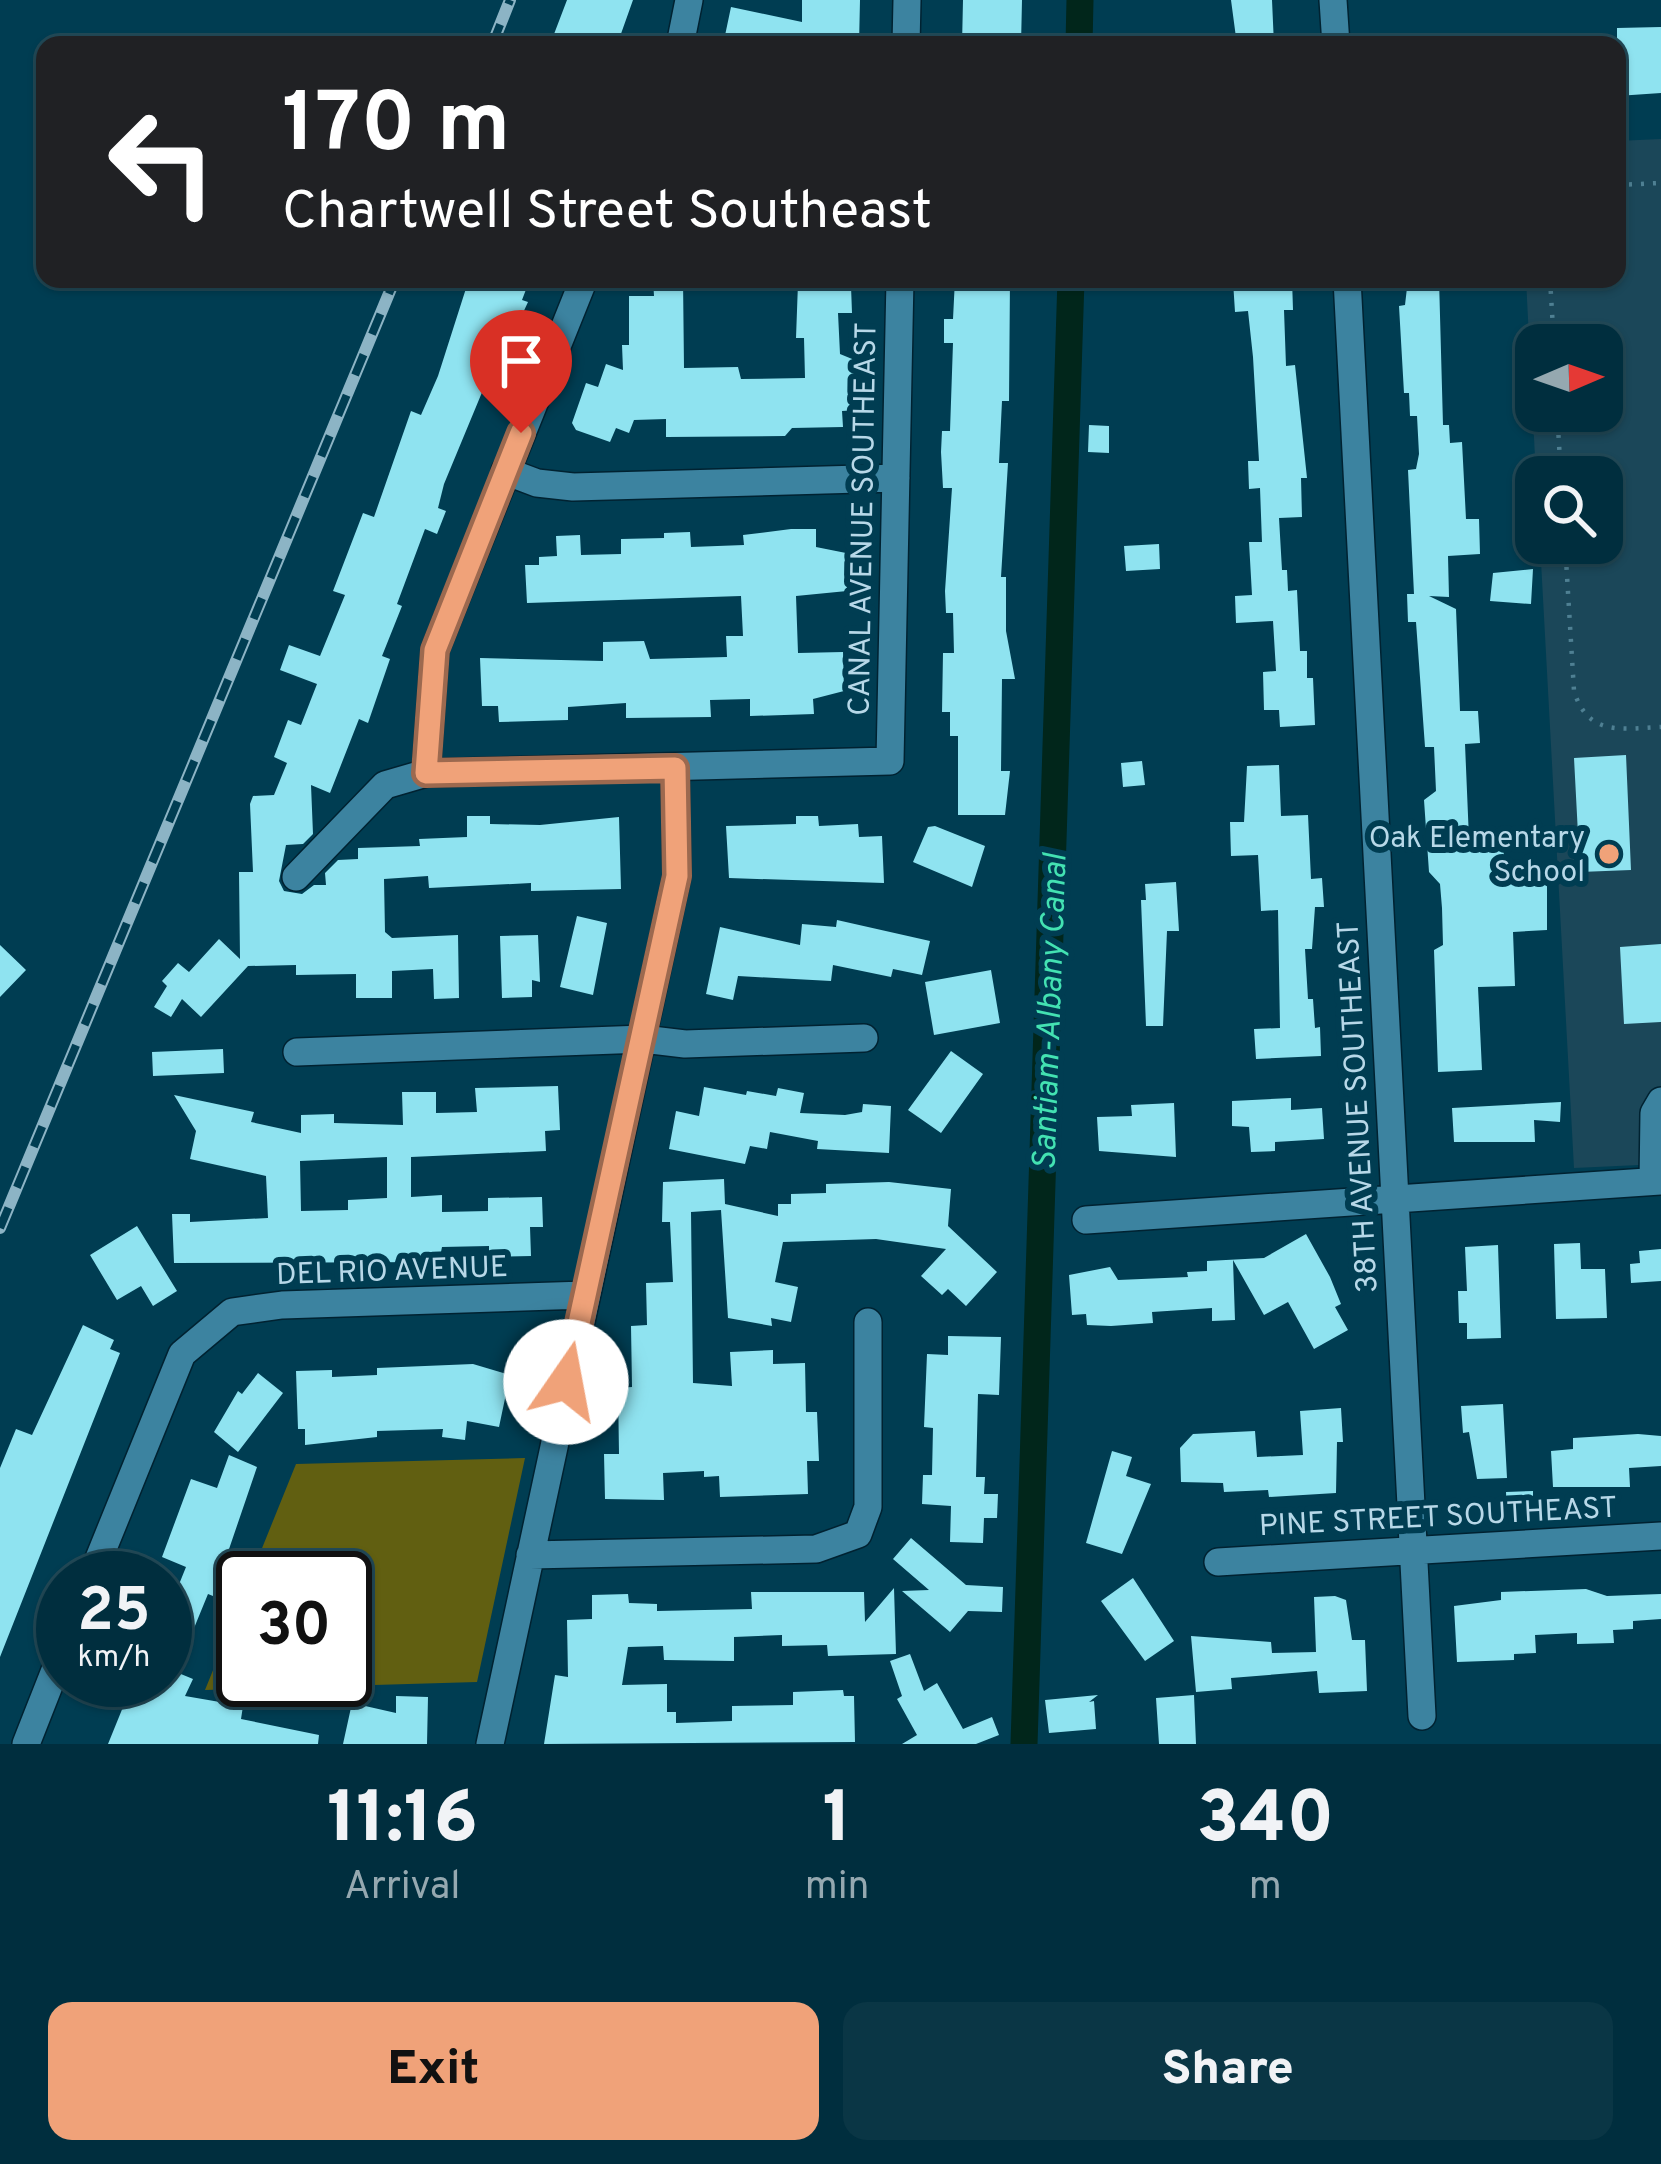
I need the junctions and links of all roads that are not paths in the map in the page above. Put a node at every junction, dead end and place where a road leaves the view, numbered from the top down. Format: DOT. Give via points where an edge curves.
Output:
graph roads {
  1 [pos="689,0"];
  2 [pos="907,0"];
  3 [pos="1333,0"];
  4 [pos="682,36"];
  5 [pos="906,36"];
  6 [pos="1335,36"];
  7 [pos="580,288"];
  8 [pos="900,288"];
  9 [pos="1347,288"];
  10 [pos="505,471"];
  11 [pos="896,478"];
  12 [pos="675,768"];
  13 [pos="426,773"];
  14 [pos="296,877"];
  15 [pos="864,1038"];
  16 [pos="643,1040"];
  17 [pos="297,1052"];
  18 [pos="1661,1101"];
  19 [pos="1657,1181"];
  20 [pos="1394,1201"];
  21 [pos="1086,1220"];
  22 [pos="585,1295"];
  23 [pos="868,1322"];
  24 [pos="1661,1536"];
  25 [pos="103,1551"];
  26 [pos="1415,1552"];
  27 [pos="530,1556"];
  28 [pos="1218,1562"];
  29 [pos="41,1707"];
  30 [pos="1422,1716"];
  31 [pos="26,1744"];
  32 [pos="490,1744"];
  1 -- 4 [label="street"];
  2 -- 5 [label="street"];
  3 -- 6 [label="street"];
  7 -- 10 [label="street"];
  8 -- 11 [label="street, CANAL AVENUE SOUTHEAST"];
  9 -- 20 [label="street, 38TH AVENUE SOUTHEAST"];
  10 -- 11 [label="street" via="573,487"];
  10 -- 13 [label="street" via="435,650"];
  11 -- 12 [label="street, CANAL AVENUE SOUTHEAST" via="890,761"];
  12 -- 13 [label="street"];
  12 -- 16 [label="street" via="677,876"];
  13 -- 14 [label="street" via="385,785"];
  15 -- 16 [label="street"];
  16 -- 17 [label="street"];
  16 -- 22 [label="street"];
  18 -- 19 [label="street" via="1654,1113"];
  19 -- 20 [label="street"];
  20 -- 21 [label="street"];
  20 -- 26 [label="street, 38TH AVENUE SOUTHEAST"];
  22 -- 25 [label="street, DEL RIO AVENUE" via="232,1312 182,1354"];
  22 -- 27 [label="street"];
  23 -- 27 [label="street" via="868,1507 858,1534 816,1549"];
  24 -- 26 [label="street, PINE STREET SOUTHEAST"];
  26 -- 28 [label="street, PINE STREET SOUTHEAST"];
  26 -- 30 [label="street, 38TH AVENUE SOUTHEAST"];
  27 -- 32 [label="street"];
  29 -- 31 [label="street"];
}
